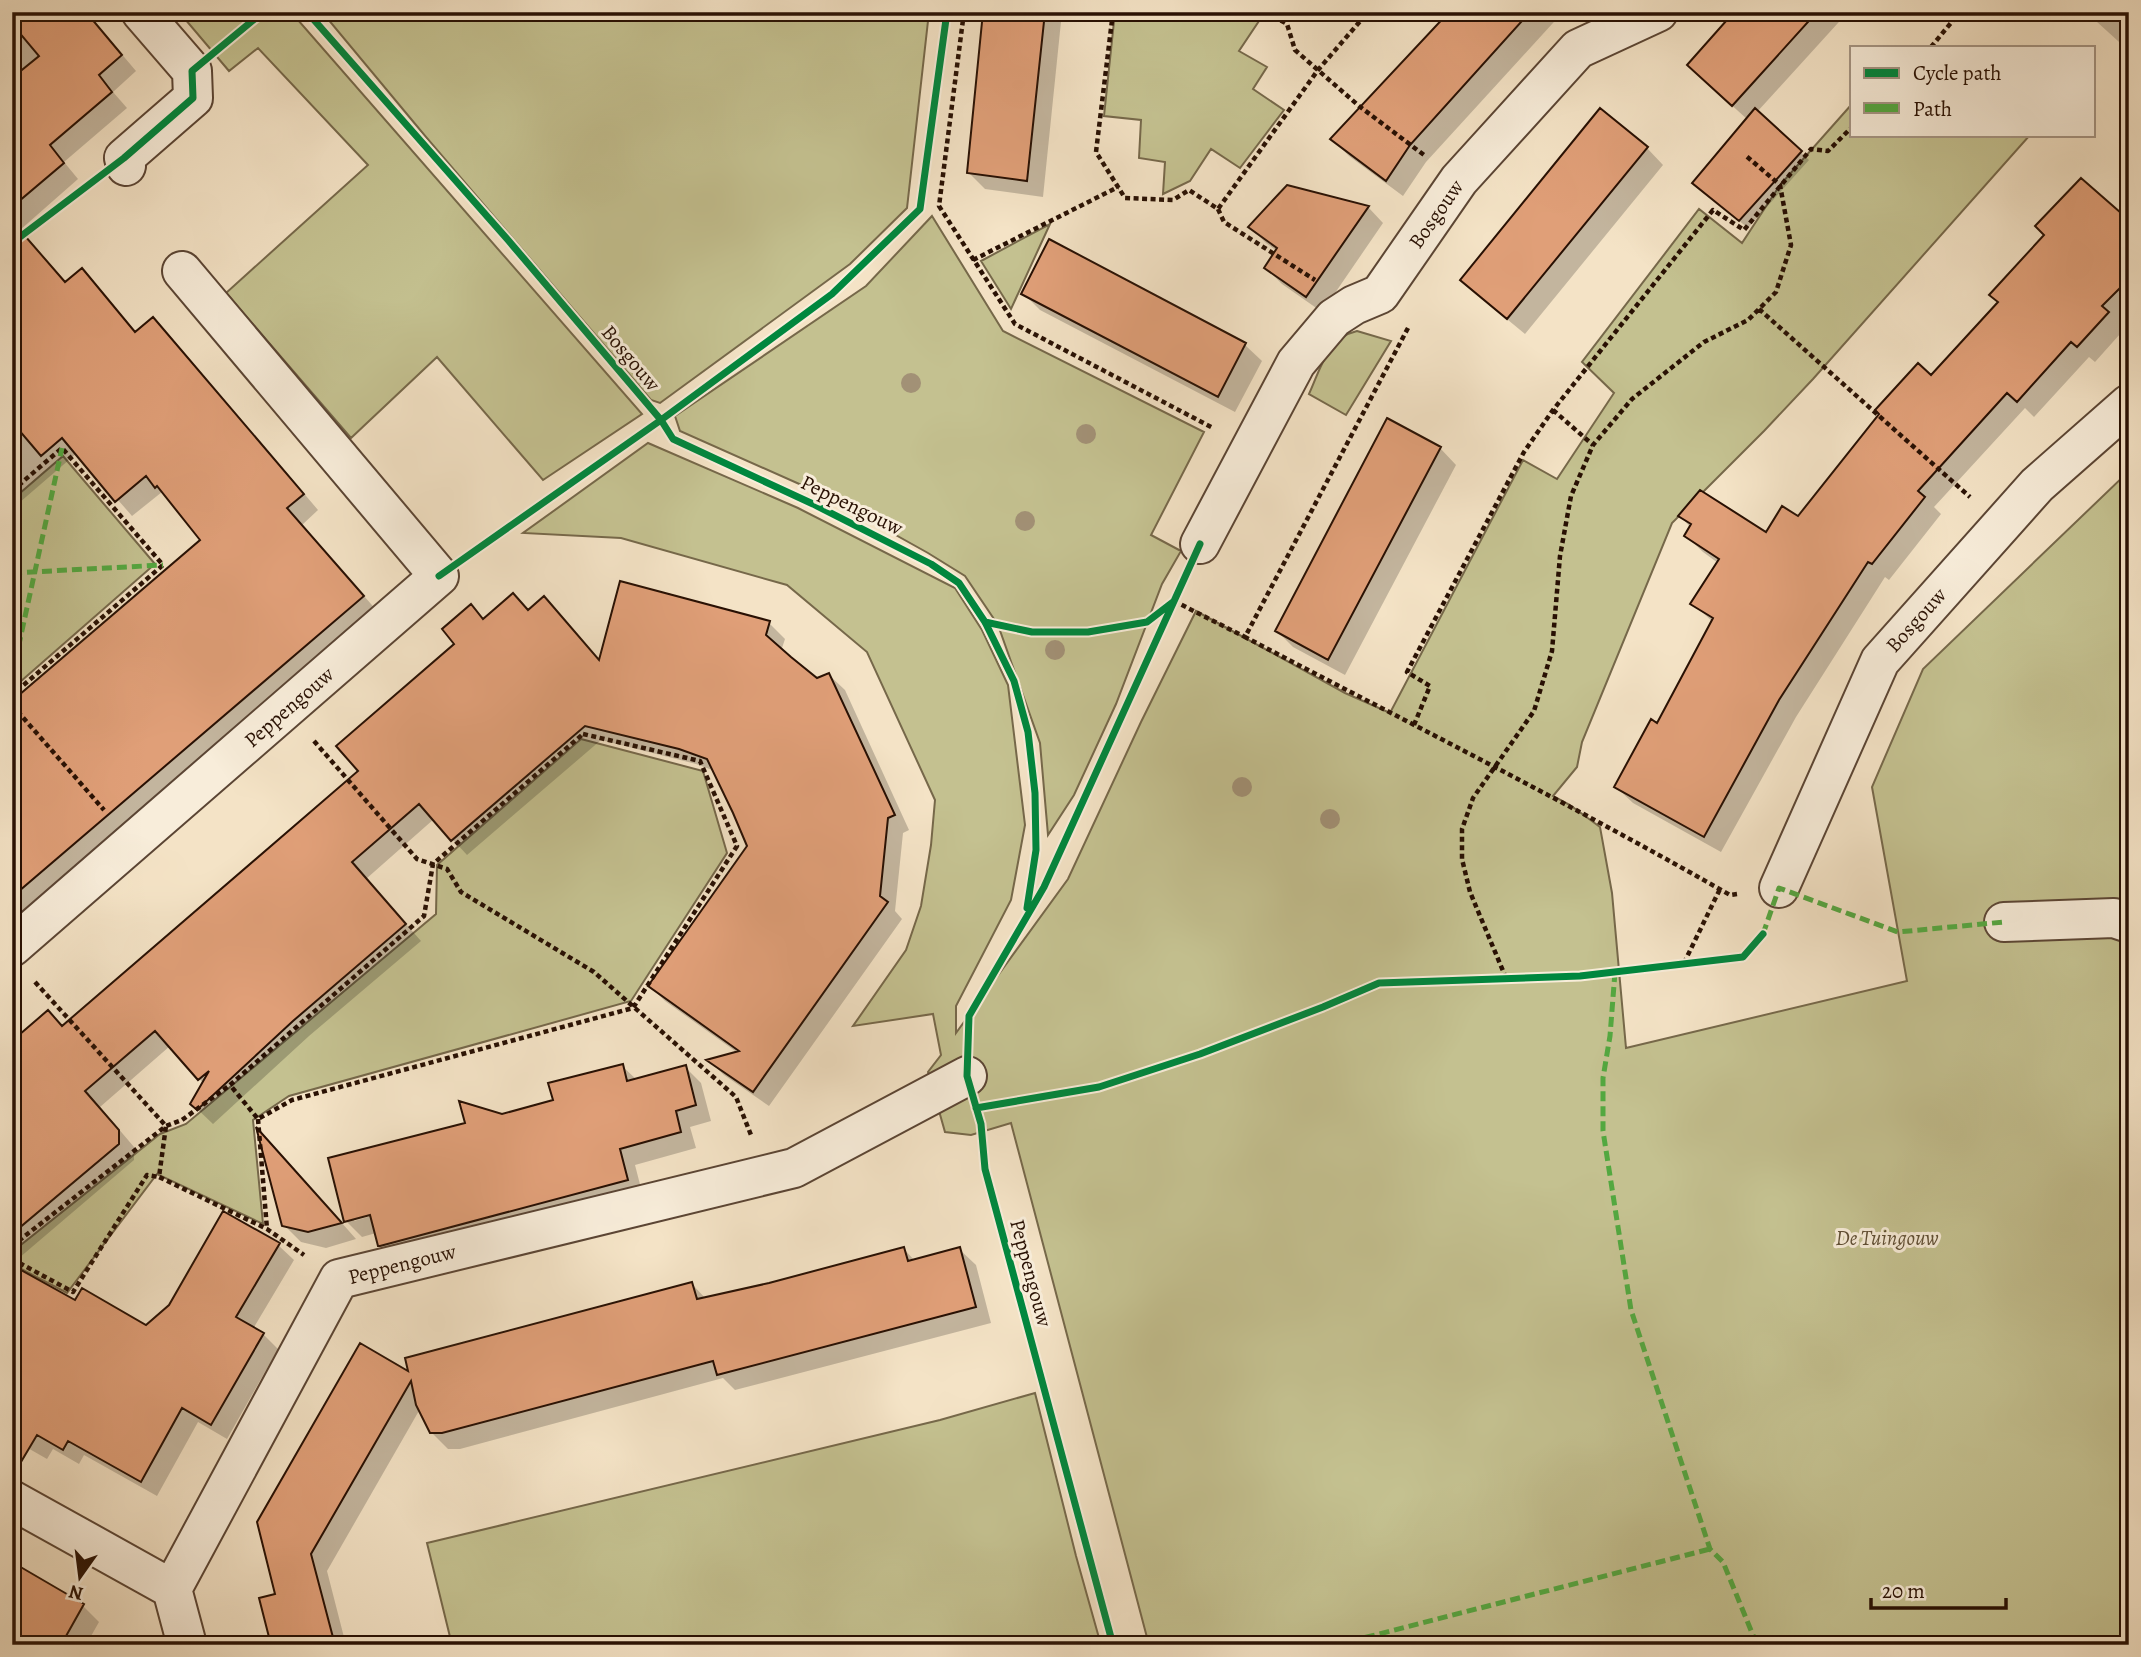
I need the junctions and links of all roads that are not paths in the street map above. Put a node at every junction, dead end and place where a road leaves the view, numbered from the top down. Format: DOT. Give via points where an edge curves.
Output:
graph roads {
  1 [pos="141,12"];
  2 [pos="1658,12"];
  3 [pos="126,166"];
  4 [pos="182,271"];
  5 [pos="2129,404"];
  6 [pos="1200,544"];
  7 [pos="1779,888"];
  8 [pos="2004,922"];
  9 [pos="2129,923"];
  10 [pos="21,962"];
  11 [pos="967,1076"];
  12 [pos="12,1500"];
  13 [pos="172,1589"];
  14 [pos="187,1645"];
  1 -- 3 [label="street" via="192,71 193,98 124,158"];
  2 -- 6 [label="street, Bosgouw" via="1578,49 1459,180 1380,294 1334,318 1296,363"];
  4 -- 10 [label="street, Peppengouw" via="439,576 133,842"];
  5 -- 7 [label="street, Bosgouw" via="2037,485 1880,661"];
  8 -- 9 [label="street" via="2114,918"];
  11 -- 13 [label="street, Peppengouw" via="794,1168 340,1279"];
  12 -- 13 [label="street"];
  13 -- 14 [label="street"];
}
